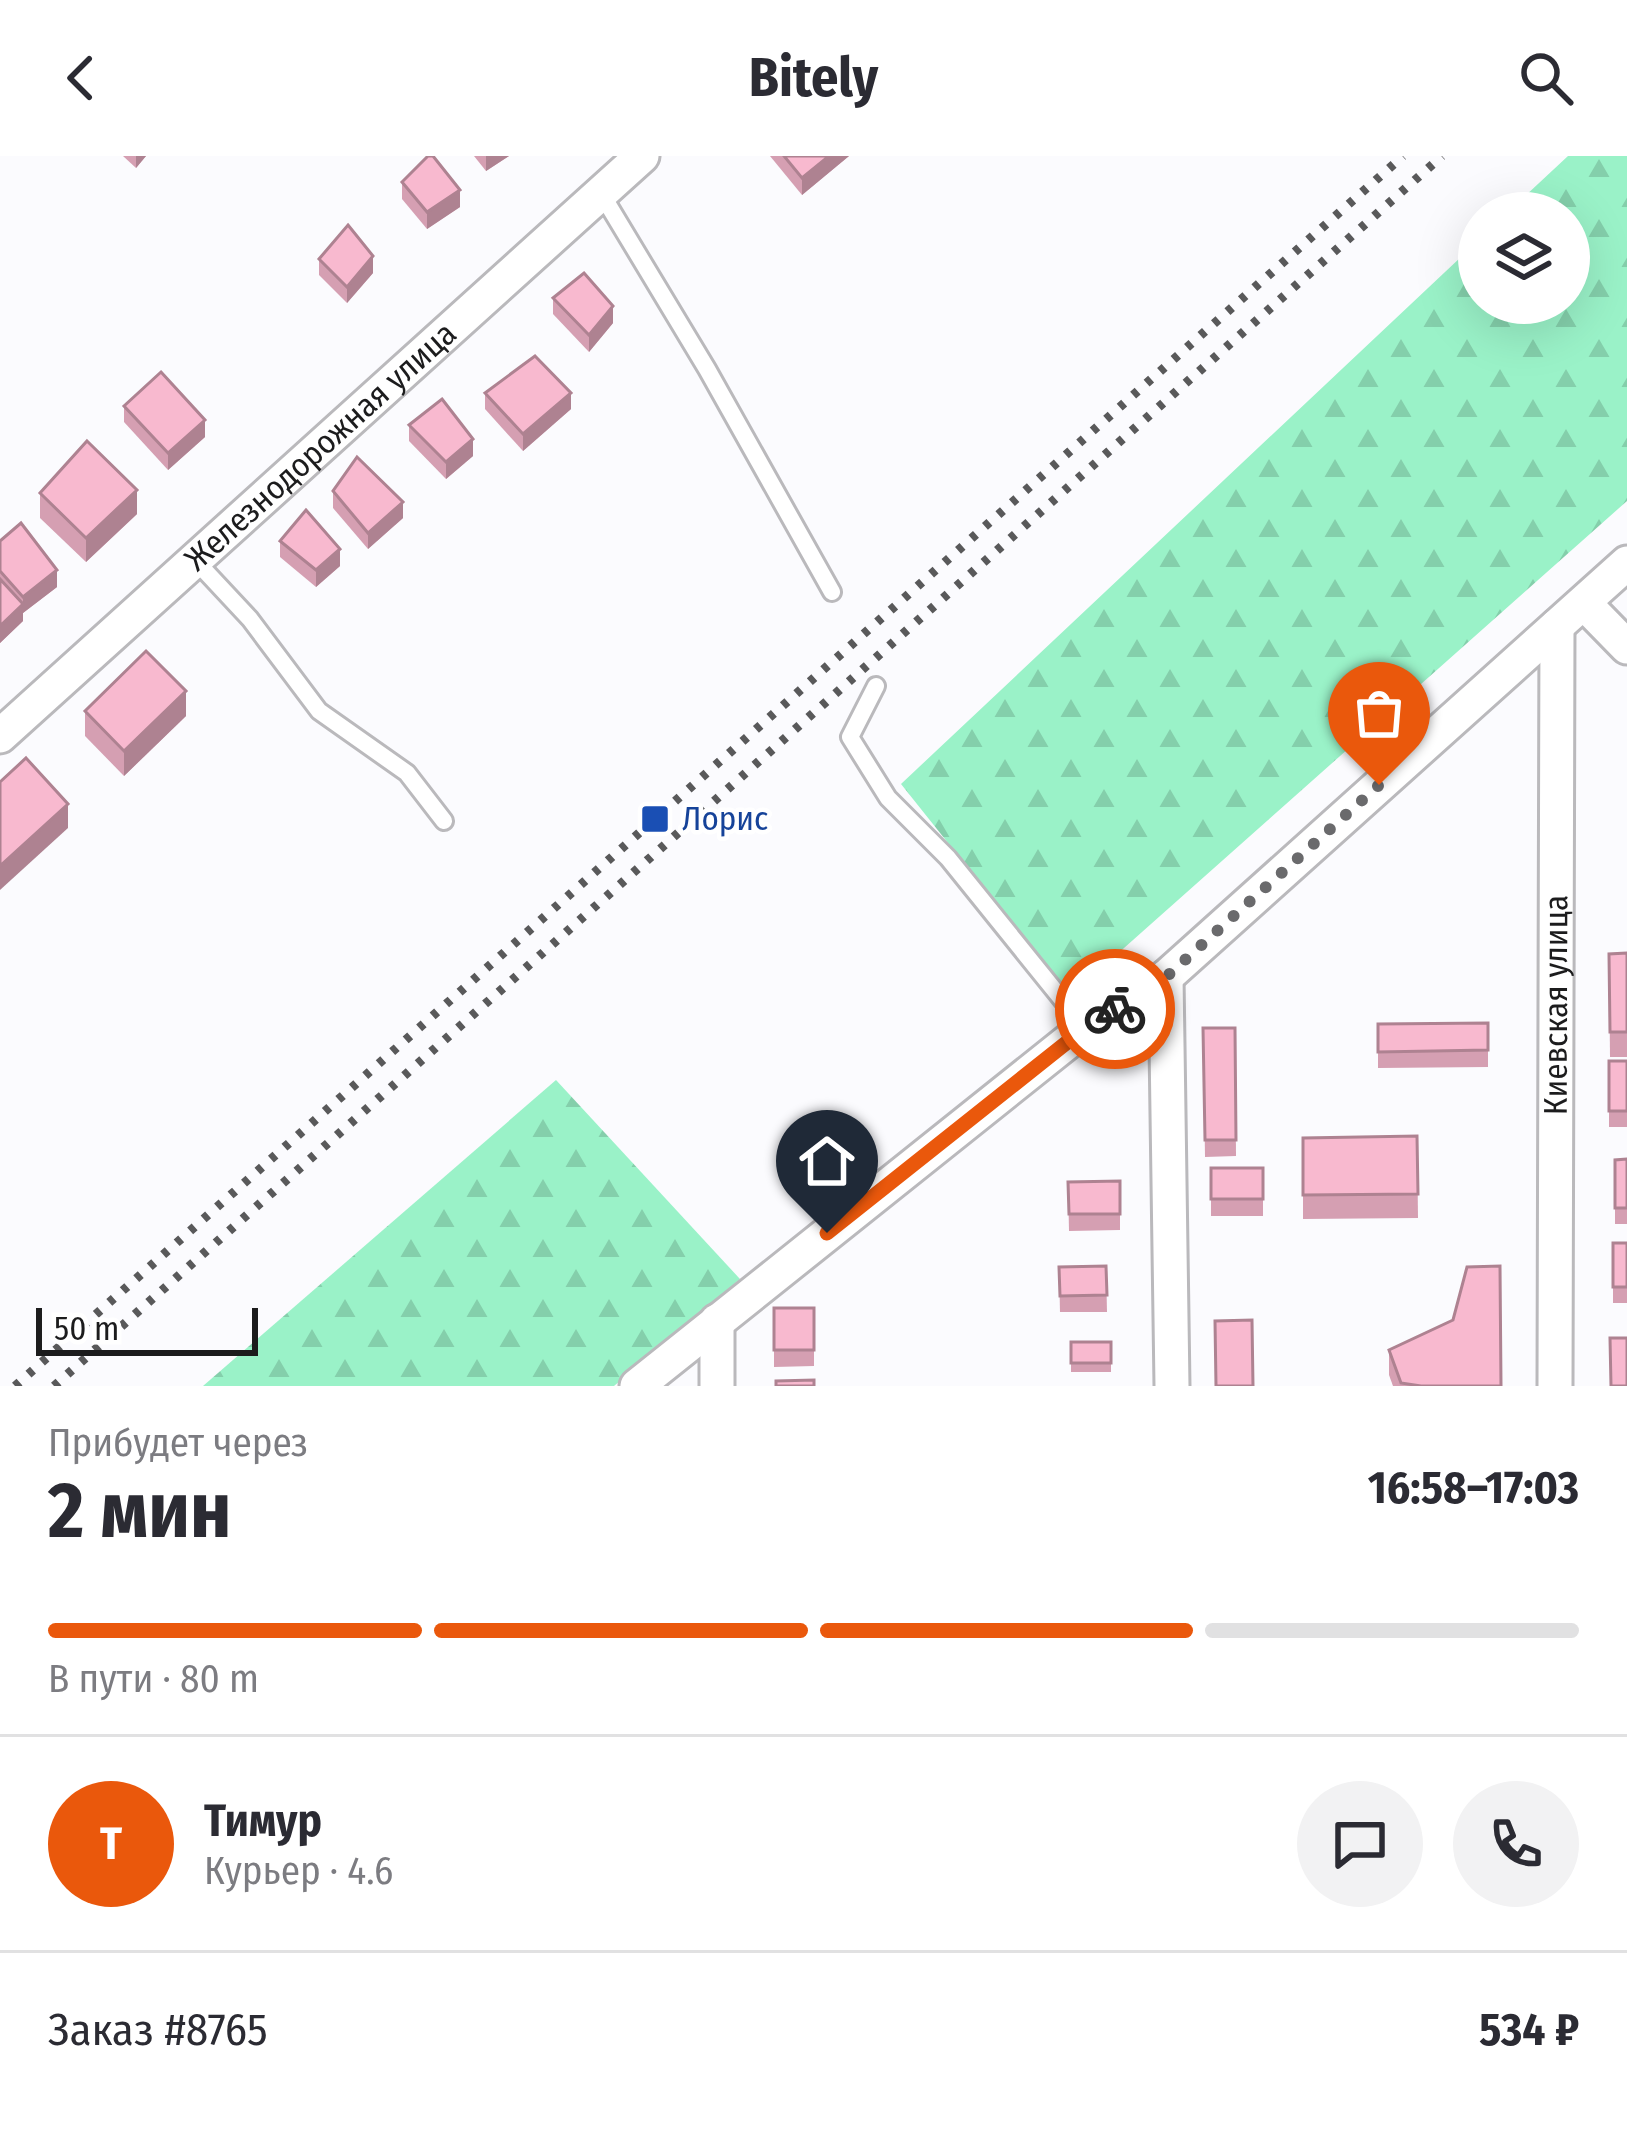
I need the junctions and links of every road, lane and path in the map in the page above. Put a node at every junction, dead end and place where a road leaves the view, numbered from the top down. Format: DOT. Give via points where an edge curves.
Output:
graph roads {
  1 [pos="642,156"];
  2 [pos="601,193"];
  3 [pos="194,559"];
  4 [pos="1627,563"];
  5 [pos="832,592"];
  6 [pos="1584,603"];
  7 [pos="1557,626"];
  8 [pos="1627,647"];
  9 [pos="875,686"];
  10 [pos="0,736"];
  11 [pos="444,821"];
  12 [pos="1166,977"];
  13 [pos="1085,1028"];
  14 [pos="717,1321"];
  15 [pos="637,1386"];
  16 [pos="717,1386"];
  17 [pos="1172,1386"];
  18 [pos="1556,1386"];
  1 -- 2 [label="street, Железнодорожная улица"];
  2 -- 3 [label="street, Железнодорожная улица"];
  2 -- 5 [label="lane"];
  3 -- 10 [label="street, Железнодорожная улица"];
  3 -- 11 [label="lane" via="319,711 407,773"];
  4 -- 6 [label="street"];
  6 -- 7 [label="street"];
  6 -- 8 [label="street"];
  7 -- 12 [label="street"];
  7 -- 18 [label="street, Киевская улица"];
  9 -- 13 [label="lane" via="850,737 888,798 948,858"];
  12 -- 13 [label="street"];
  12 -- 17 [label="street"];
  13 -- 14 [label="street"];
  14 -- 15 [label="street"];
  14 -- 16 [label="street"];
}
